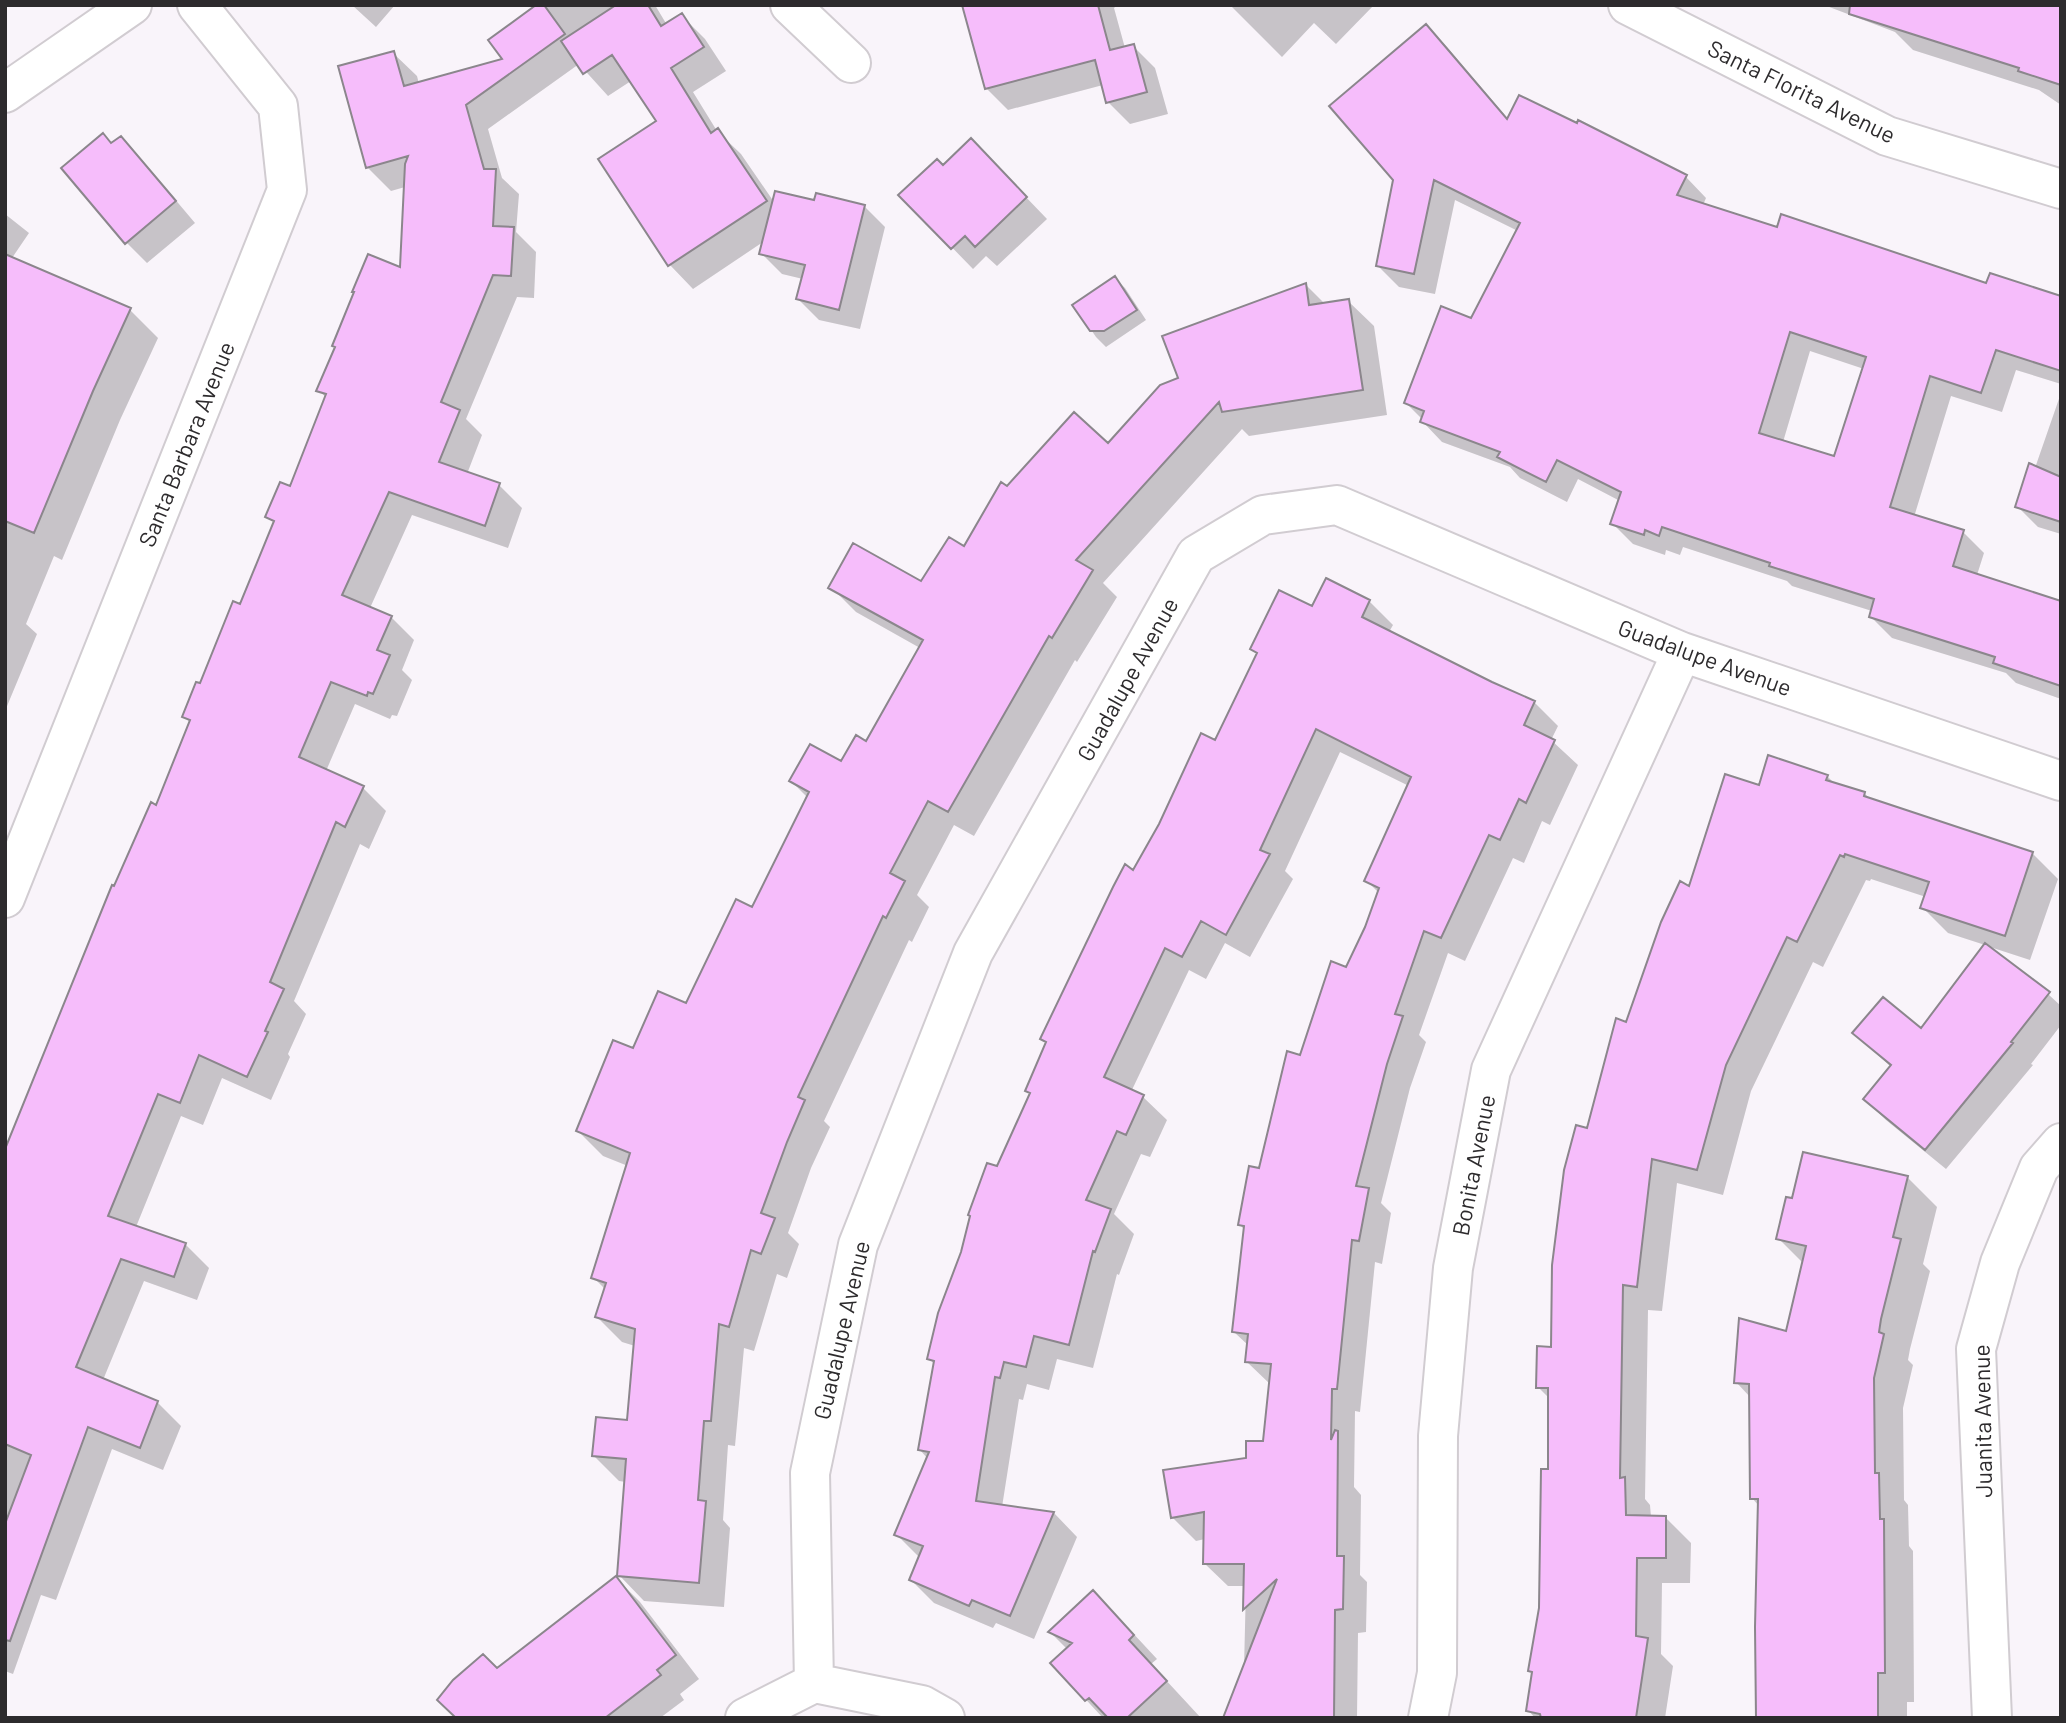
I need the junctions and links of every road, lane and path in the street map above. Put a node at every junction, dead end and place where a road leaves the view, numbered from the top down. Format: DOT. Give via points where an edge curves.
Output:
graph roads {
  1 [pos="132,5"];
  2 [pos="197,5"];
  3 [pos="790,5"];
  4 [pos="1628,5"];
  5 [pos="851,62"];
  6 [pos="5,93"];
  7 [pos="2061,189"];
  8 [pos="1682,652"];
  9 [pos="2061,781"];
  10 [pos="5,898"];
  11 [pos="2061,1143"];
  12 [pos="814,1683"];
  13 [pos="745,1718"];
  14 [pos="945,1718"];
  15 [pos="1429,1718"];
  16 [pos="1992,1718"];
  1 -- 6 [label="street"];
  2 -- 10 [label="street, Santa Barbara Avenue" via="278,106 287,190"];
  3 -- 5 [label="street"];
  4 -- 7 [label="street, Santa Florita Avenue" via="1887,136"];
  8 -- 9 [label="street, Guadalupe Avenue"];
  8 -- 12 [label="street, Guadalupe Avenue" via="1337,505 1263,515 1196,555 973,953 858,1245 810,1473"];
  8 -- 15 [label="street, Bonita Avenue" via="1491,1070 1453,1268 1438,1436 1437,1673"];
  11 -- 16 [label="street, Juanita Avenue" via="2039,1168 2005,1251 1976,1349"];
  12 -- 13 [label="street"];
  12 -- 14 [label="street" via="922,1705"];
}
